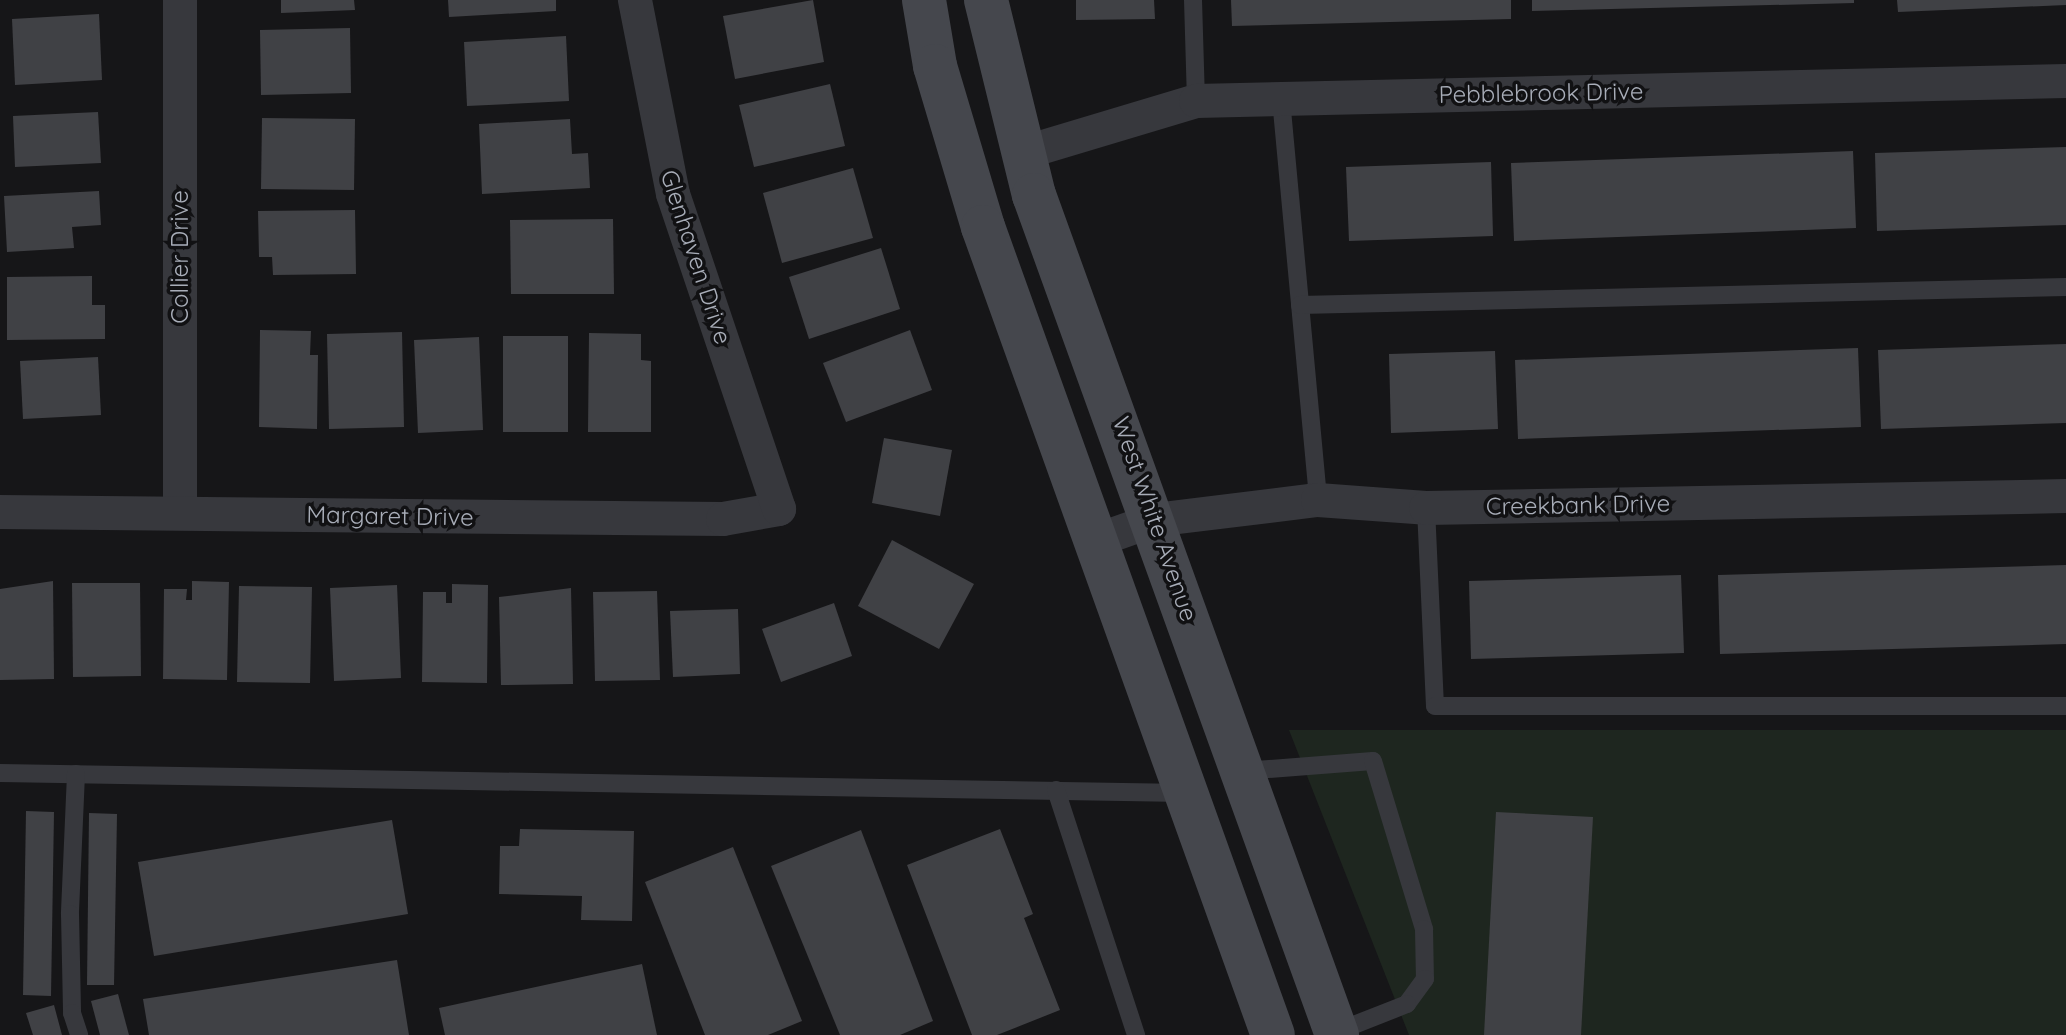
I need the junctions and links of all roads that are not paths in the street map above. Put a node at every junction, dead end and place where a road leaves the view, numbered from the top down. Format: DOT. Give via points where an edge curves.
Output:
graph roads {
  1 [pos="180,0"];
  2 [pos="635,0"];
  3 [pos="924,0"];
  4 [pos="986,0"];
  5 [pos="1193,0"];
  6 [pos="2066,81"];
  7 [pos="1281,99"];
  8 [pos="1196,101"];
  9 [pos="1023,153"];
  10 [pos="2066,287"];
  11 [pos="1300,305"];
  12 [pos="2066,496"];
  13 [pos="1318,500"];
  14 [pos="1426,508"];
  15 [pos="779,509"];
  16 [pos="0,512"];
  17 [pos="180,513"];
  18 [pos="1154,520"];
  19 [pos="1095,541"];
  20 [pos="2066,706"];
  21 [pos="1243,771"];
  22 [pos="0,773"];
  23 [pos="76,774"];
  24 [pos="1056,790"];
  25 [pos="1185,793"];
  26 [pos="1267,1034"];
  27 [pos="1336,1034"];
  28 [pos="79,1035"];
  29 [pos="1136,1035"];
  1 -- 17 [label="street, Collier Drive"];
  2 -- 15 [label="street, Glenhaven Drive" via="673,194"];
  3 -- 19 [label="main road" via="935,66 983,227"];
  4 -- 9 [label="main road, West White Avenue"];
  5 -- 8 [label="lane"];
  6 -- 7 [label="street, Pebblebrook Drive"];
  7 -- 8 [label="street, Pebblebrook Drive"];
  7 -- 11 [label="lane"];
  8 -- 9 [label="street, Pebblebrook Drive"];
  9 -- 18 [label="main road, West White Avenue"];
  10 -- 11 [label="lane"];
  11 -- 13 [label="lane"];
  12 -- 14 [label="street, Creekbank Drive"];
  13 -- 14 [label="street, Creekbank Drive"];
  13 -- 18 [label="street, Creekbank Drive"];
  14 -- 20 [label="lane" via="1435,706"];
  15 -- 17 [label="street, Margaret Drive" via="723,519"];
  16 -- 17 [label="street, Margaret Drive"];
  18 -- 19 [label="street, Creekbank Drive"];
  18 -- 21 [label="main road, West White Avenue"];
  19 -- 25 [label="main road"];
  21 -- 25 [label="main road"];
  21 -- 27 [label="main road, West White Avenue"];
  21 -- 27 [label="lane" via="1373,761 1424,929 1425,979 1407,1004"];
  22 -- 23 [label="lane"];
  23 -- 24 [label="lane"];
  23 -- 28 [label="lane" via="70,914 72,1013"];
  24 -- 25 [label="lane"];
  24 -- 29 [label="lane"];
  25 -- 26 [label="main road"];
}
